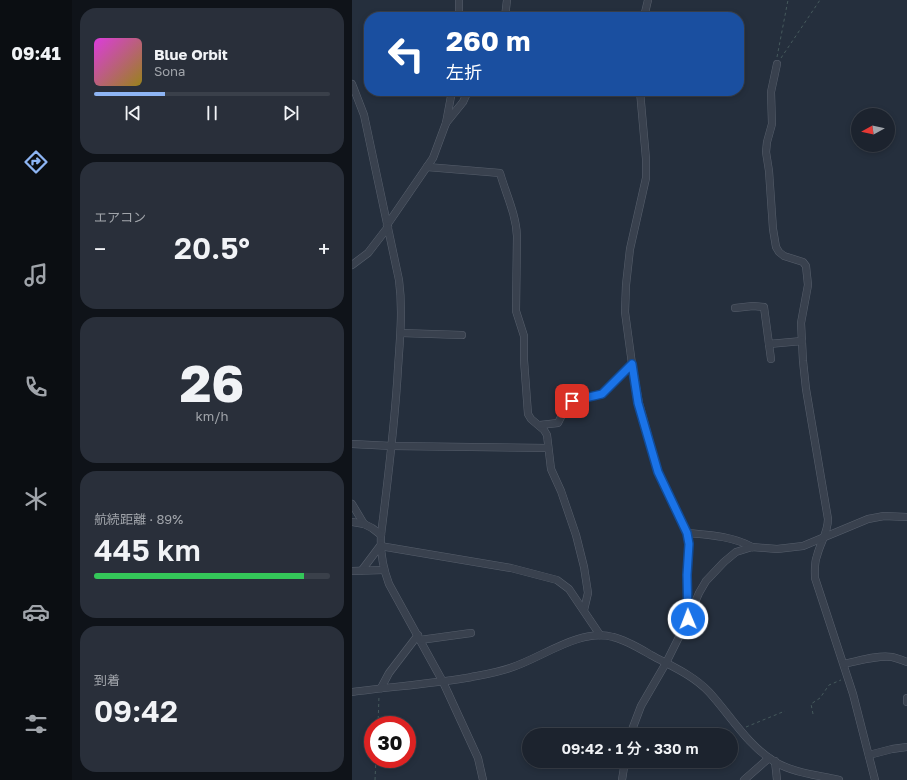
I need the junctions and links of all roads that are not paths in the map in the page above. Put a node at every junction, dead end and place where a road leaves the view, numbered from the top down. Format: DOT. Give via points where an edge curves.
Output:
graph roads {
  1 [pos="459,0"];
  2 [pos="507,0"];
  3 [pos="648,0"];
  4 [pos="459,12"];
  5 [pos="506,12"];
  6 [pos="645,12"];
  7 [pos="777,64"];
  8 [pos="352,84"];
  9 [pos="451,96"];
  10 [pos="466,96"];
  11 [pos="640,96"];
  12 [pos="446,123"];
  13 [pos="427,167"];
  14 [pos="388,226"];
  15 [pos="352,265"];
  16 [pos="734,308"];
  17 [pos="400,333"];
  18 [pos="462,335"];
  19 [pos="802,341"];
  20 [pos="769,344"];
  21 [pos="770,359"];
  22 [pos="632,364"];
  23 [pos="540,425"];
  24 [pos="352,444"];
  25 [pos="392,446"];
  26 [pos="548,448"];
  27 [pos="352,504"];
  28 [pos="907,517"];
  29 [pos="352,522"];
  30 [pos="364,524"];
  31 [pos="687,533"];
  32 [pos="381,535"];
  33 [pos="824,538"];
  34 [pos="380,546"];
  35 [pos="752,547"];
  36 [pos="362,570"];
  37 [pos="384,570"];
  38 [pos="352,571"];
  39 [pos="584,610"];
  40 [pos="688,619"];
  41 [pos="470,633"];
  42 [pos="600,635"];
  43 [pos="419,638"];
  44 [pos="907,662"];
  45 [pos="666,663"];
  46 [pos="844,664"];
  47 [pos="443,682"];
  48 [pos="380,688"];
  49 [pos="352,692"];
  50 [pos="907,698"];
  51 [pos="907,702"];
  52 [pos="633,728"];
  53 [pos="907,747"];
  54 [pos="869,755"];
  55 [pos="772,760"];
  56 [pos="624,768"];
  57 [pos="483,780"];
  58 [pos="622,780"];
  59 [pos="744,780"];
  60 [pos="777,780"];
  61 [pos="839,780"];
  62 [pos="875,780"];
  1 -- 4 [label="street"];
  2 -- 5 [label="street"];
  3 -- 6 [label="street"];
  7 -- 19 [label="street" via="771,92 772,124 766,152 776,247 784,256 806,266 808,285 801,323"];
  8 -- 14 [label="street" via="364,115"];
  9 -- 12 [label="street"];
  10 -- 12 [label="street"];
  11 -- 22 [label="street" via="646,178 630,249 625,312"];
  12 -- 13 [label="street"];
  13 -- 14 [label="street"];
  13 -- 23 [label="street" via="500,173 517,224 516,311 524,336 528,414"];
  14 -- 15 [label="street" via="368,253"];
  14 -- 17 [label="street" via="401,297"];
  16 -- 20 [label="street" via="764,307"];
  17 -- 18 [label="street"];
  17 -- 25 [label="street"];
  19 -- 20 [label="street"];
  19 -- 33 [label="street" via="806,389 828,519"];
  20 -- 21 [label="street"];
  22 -- 23 [label="street" via="602,394 572,401 567,405 558,423"];
  22 -- 31 [label="street" via="638,403 658,472"];
  23 -- 26 [label="street" via="547,435"];
  24 -- 25 [label="street"];
  25 -- 26 [label="street"];
  25 -- 32 [label="street"];
  26 -- 39 [label="street" via="550,469 562,491 584,567 588,593"];
  27 -- 30 [label="street"];
  28 -- 33 [label="street" via="884,516 868,519"];
  29 -- 30 [label="street"];
  30 -- 32 [label="street"];
  31 -- 35 [label="street" via="713,535"];
  31 -- 40 [label="street"];
  32 -- 34 [label="street"];
  33 -- 35 [label="street" via="790,548"];
  33 -- 46 [label="street" via="814,567 815,578"];
  34 -- 36 [label="street"];
  34 -- 37 [label="street"];
  34 -- 39 [label="street" via="511,568 557,580 569,589"];
  35 -- 40 [label="street" via="736,552 714,571 699,593"];
  36 -- 37 [label="street"];
  36 -- 38 [label="street"];
  37 -- 43 [label="street"];
  39 -- 42 [label="street"];
  40 -- 45 [label="street"];
  41 -- 43 [label="street"];
  42 -- 45 [label="street" via="613,636"];
  42 -- 47 [label="street" via="582,638 510,669"];
  43 -- 47 [label="street"];
  43 -- 48 [label="street" via="389,673"];
  44 -- 46 [label="street" via="885,657"];
  45 -- 52 [label="street" via="641,706"];
  45 -- 55 [label="street" via="684,672 709,692 761,752"];
  46 -- 54 [label="street"];
  47 -- 48 [label="street"];
  47 -- 57 [label="street" via="478,758"];
  48 -- 49 [label="street"];
  50 -- 51 [label="street"];
  53 -- 54 [label="street"];
  54 -- 62 [label="street"];
  55 -- 59 [label="street"];
  55 -- 60 [label="street"];
  55 -- 61 [label="street" via="783,766"];
  56 -- 58 [label="street"];
}
